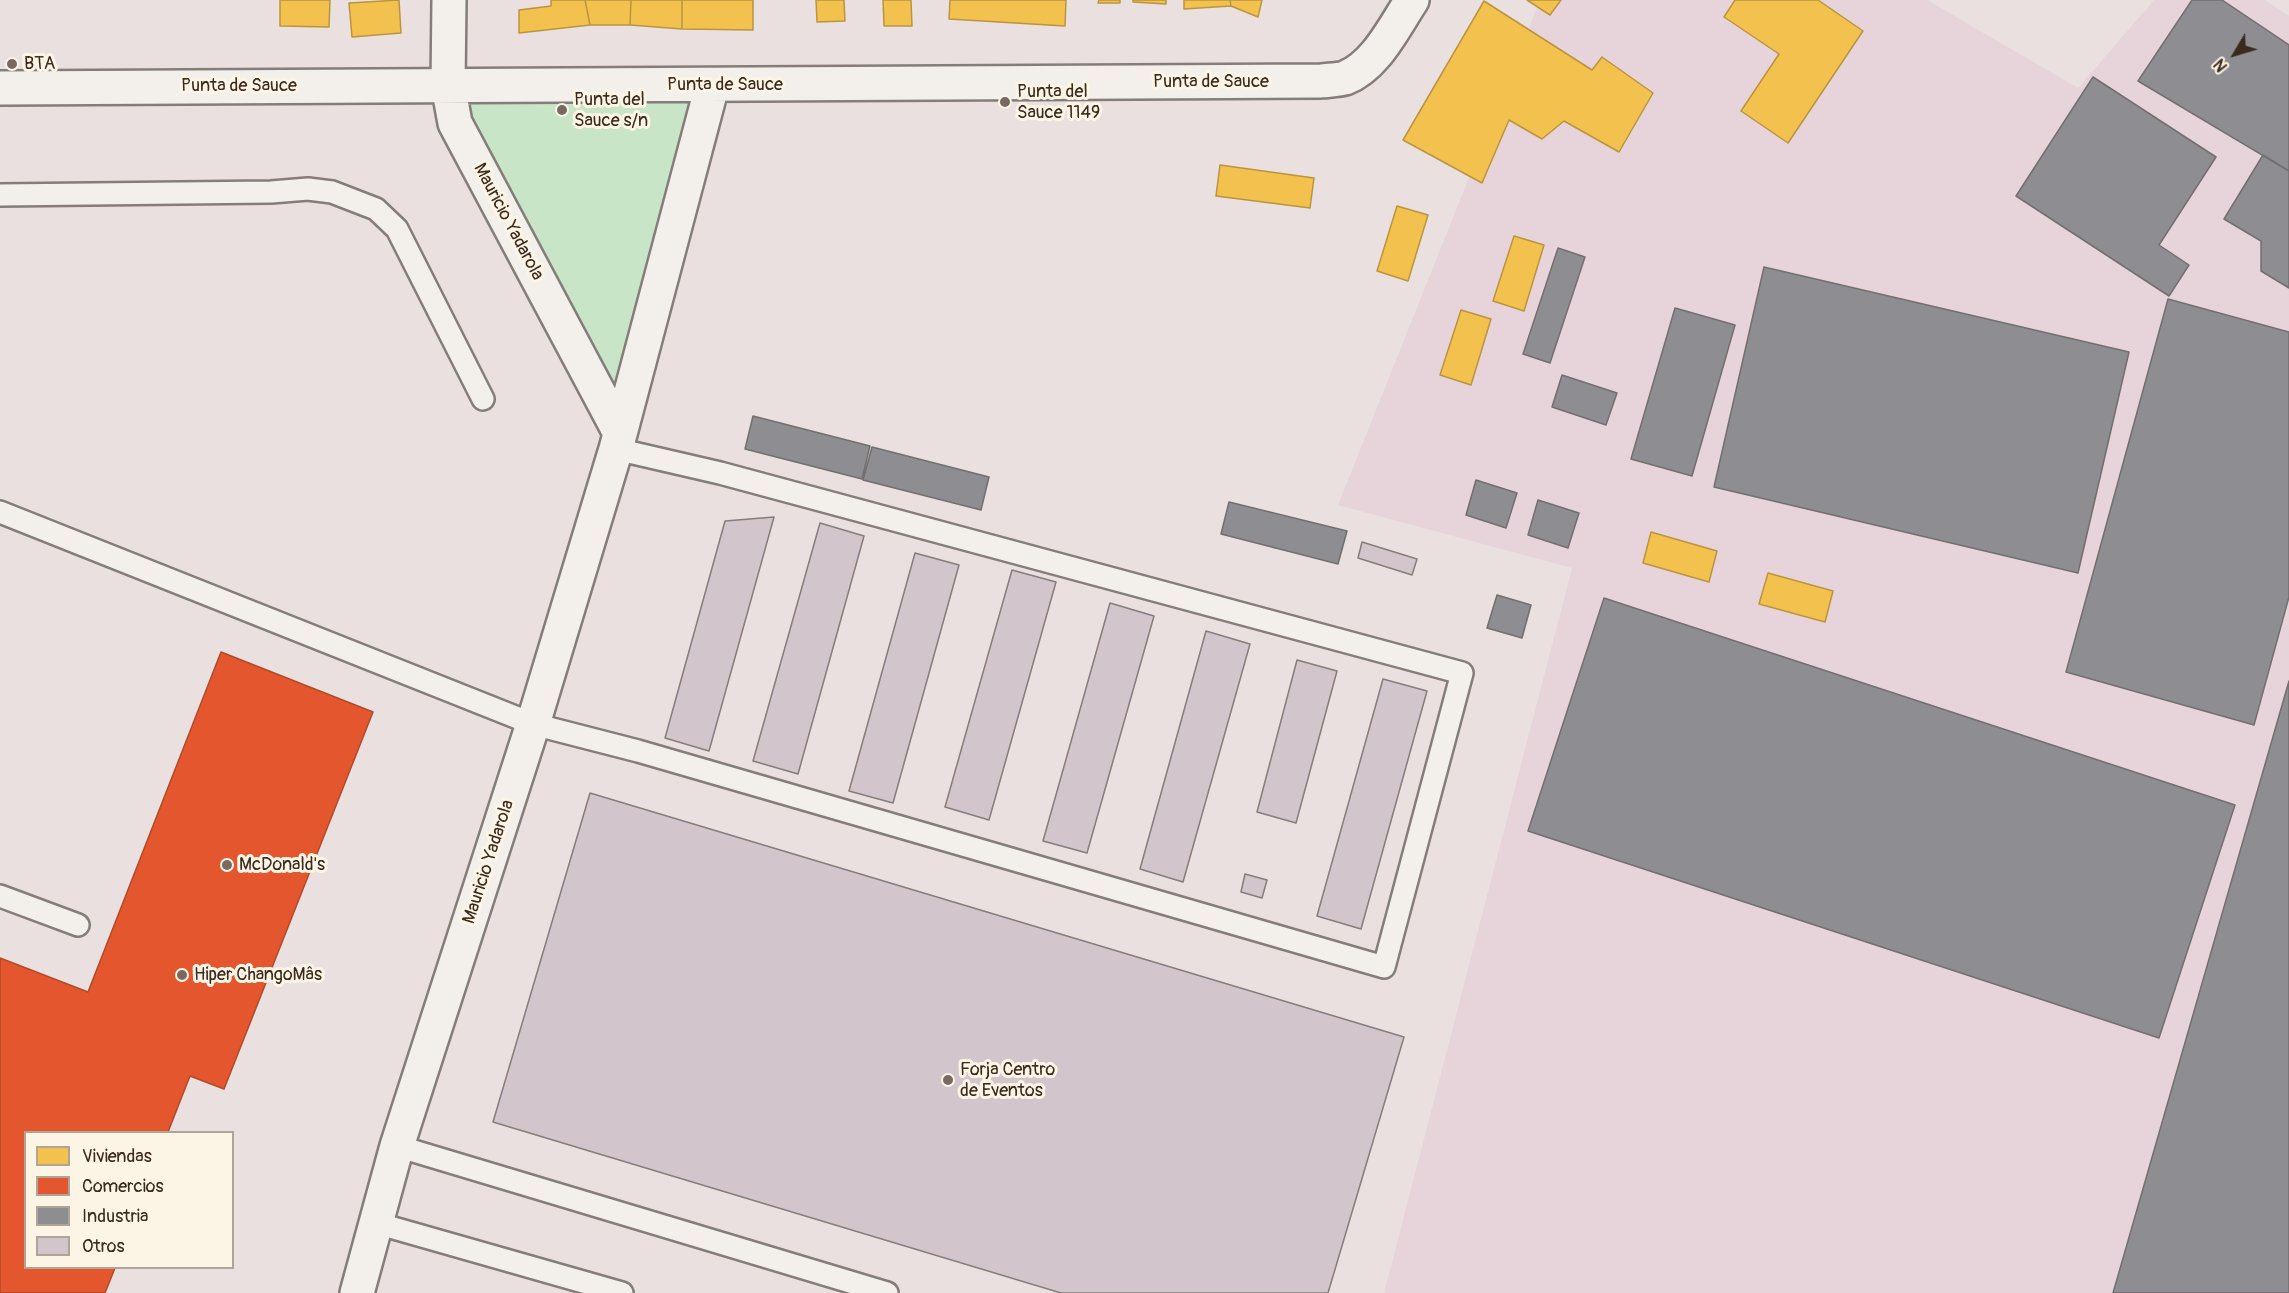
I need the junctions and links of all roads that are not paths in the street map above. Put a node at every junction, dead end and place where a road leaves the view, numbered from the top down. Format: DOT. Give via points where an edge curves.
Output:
graph roads {
  1 [pos="449,0"];
  2 [pos="1412,0"];
  3 [pos="448,85"];
  4 [pos="712,86"];
  5 [pos="0,88"];
  6 [pos="0,195"];
  7 [pos="483,399"];
  8 [pos="617,440"];
  9 [pos="0,512"];
  10 [pos="533,724"];
  11 [pos="0,896"];
  12 [pos="78,926"];
  13 [pos="398,1146"];
  14 [pos="376,1223"];
  15 [pos="357,1293"];
  16 [pos="622,1293"];
  17 [pos="887,1293"];
  1 -- 3 [label="street, Mauricio Yadarola"];
  2 -- 4 [label="street, Punta de Sauce" via="1363,68 1343,78"];
  3 -- 4 [label="street, Punta de Sauce"];
  3 -- 5 [label="street, Punta de Sauce"];
  3 -- 8 [label="street, Mauricio Yadarola" via="455,123"];
  4 -- 8 [label="street, Mauricio Yadarola"];
  6 -- 7 [label="lane" via="308,189 332,192 376,209 397,229"];
  8 -- 10 [label="street, Mauricio Yadarola"];
  8 -- 10 [label="lane" via="720,473 1462,673 1384,967"];
  9 -- 10 [label="lane"];
  10 -- 13 [label="street, Mauricio Yadarola"];
  11 -- 12 [label="lane"];
  13 -- 14 [label="street, Mauricio Yadarola"];
  13 -- 17 [label="lane"];
  14 -- 15 [label="street, Mauricio Yadarola"];
  14 -- 16 [label="lane"];
}
